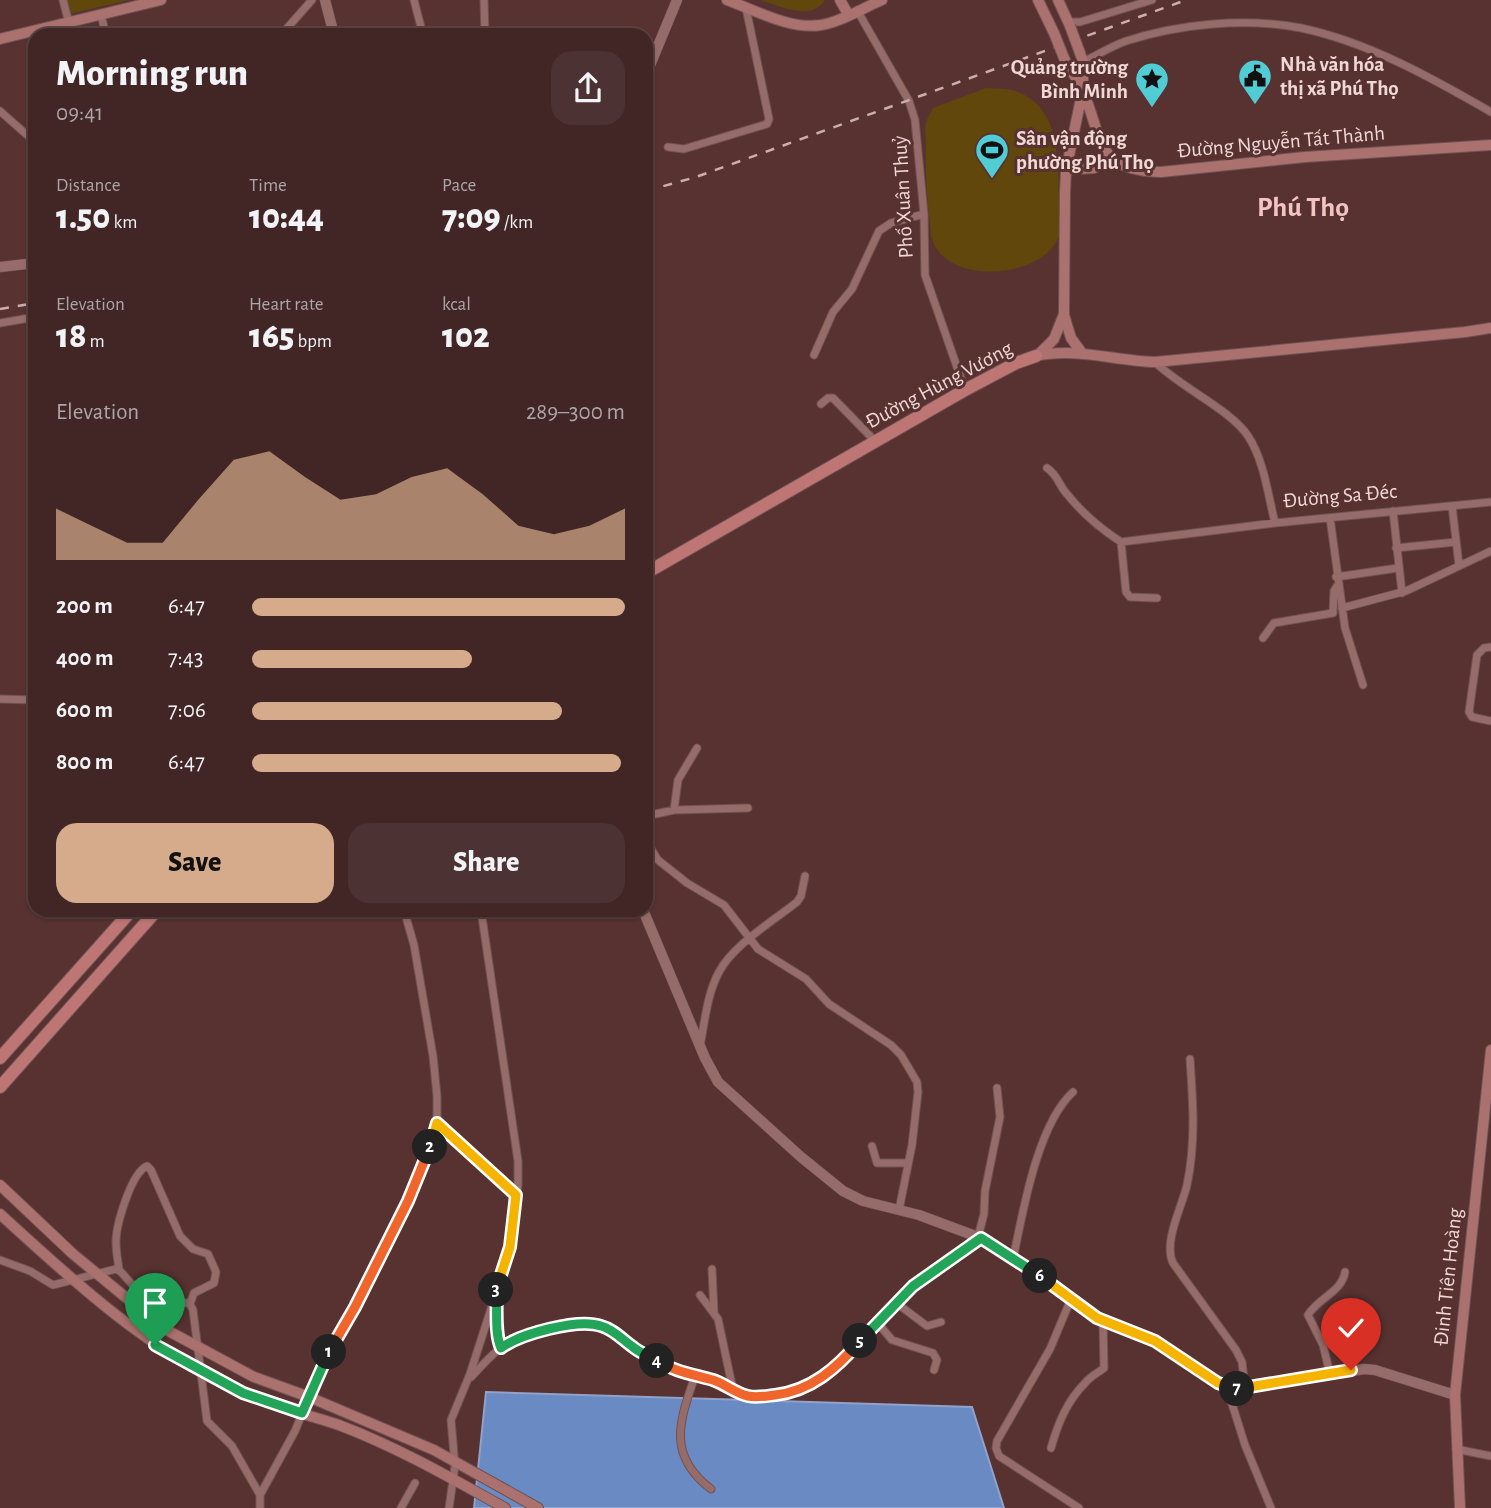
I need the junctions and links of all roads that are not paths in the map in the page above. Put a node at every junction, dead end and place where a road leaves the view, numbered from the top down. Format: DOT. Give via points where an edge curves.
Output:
graph roads {
  1 [pos="63,0"];
  2 [pos="161,0"];
  3 [pos="312,0"];
  4 [pos="325,0"];
  5 [pos="414,0"];
  6 [pos="484,0"];
  7 [pos="677,0"];
  8 [pos="727,0"];
  9 [pos="840,0"];
  10 [pos="882,0"];
  11 [pos="1038,0"];
  12 [pos="1058,0"];
  13 [pos="1152,0"];
  14 [pos="746,7"];
  15 [pos="853,12"];
  16 [pos="101,15"];
  17 [pos="69,23"];
  18 [pos="1069,24"];
  19 [pos="47,28"];
  20 [pos="104,28"];
  21 [pos="287,28"];
  22 [pos="332,28"];
  23 [pos="421,28"];
  24 [pos="485,28"];
  25 [pos="28,33"];
  26 [pos="0,39"];
  27 [pos="1081,57"];
  28 [pos="653,58"];
  29 [pos="1083,89"];
  30 [pos="0,111"];
  31 [pos="1491,112"];
  32 [pos="28,136"];
  33 [pos="1491,145"];
  34 [pos="668,147"];
  35 [pos="1111,159"];
  36 [pos="1066,170"];
  37 [pos="924,214"];
  38 [pos="28,264"];
  39 [pos="0,267"];
  40 [pos="1064,314"];
  41 [pos="28,318"];
  42 [pos="0,323"];
  43 [pos="1491,328"];
  44 [pos="1082,353"];
  45 [pos="814,355"];
  46 [pos="1036,356"];
  47 [pos="1155,362"];
  48 [pos="965,390"];
  49 [pos="821,404"];
  50 [pos="874,441"];
  51 [pos="1047,468"];
  52 [pos="1491,502"];
  53 [pos="1452,506"];
  54 [pos="1393,511"];
  55 [pos="1330,518"];
  56 [pos="1275,523"];
  57 [pos="1121,542"];
  58 [pos="1456,542"];
  59 [pos="1396,548"];
  60 [pos="1491,551"];
  61 [pos="1459,565"];
  62 [pos="1398,568"];
  63 [pos="653,569"];
  64 [pos="1337,581"];
  65 [pos="1402,593"];
  66 [pos="1157,598"];
  67 [pos="1342,608"];
  68 [pos="1263,638"];
  69 [pos="1491,647"];
  70 [pos="1363,685"];
  71 [pos="0,699"];
  72 [pos="28,700"];
  73 [pos="1491,721"];
  74 [pos="698,748"];
  75 [pos="748,807"];
  76 [pos="674,810"];
  77 [pos="653,814"];
  78 [pos="653,852"];
  79 [pos="805,876"];
  80 [pos="126,917"];
  81 [pos="151,917"];
  82 [pos="406,917"];
  83 [pos="482,917"];
  84 [pos="646,917"];
  85 [pos="750,939"];
  86 [pos="700,1047"];
  87 [pos="1491,1050"];
  88 [pos="0,1058"];
  89 [pos="1189,1059"];
  90 [pos="0,1087"];
  91 [pos="997,1088"];
  92 [pos="1073,1092"];
  93 [pos="437,1123"];
  94 [pos="872,1146"];
  95 [pos="1486,1151"];
  96 [pos="908,1163"];
  97 [pos="0,1185"];
  98 [pos="516,1195"];
  99 [pos="899,1210"];
  100 [pos="0,1214"];
  101 [pos="979,1238"];
  102 [pos="1013,1259"];
  103 [pos="0,1260"];
  104 [pos="712,1269"];
  105 [pos="119,1270"];
  106 [pos="1345,1272"];
  107 [pos="97,1273"];
  108 [pos="74,1279"];
  109 [pos="496,1290"];
  110 [pos="700,1295"];
  111 [pos="1071,1299"];
  112 [pos="895,1302"];
  113 [pos="190,1304"];
  114 [pos="714,1313"];
  115 [pos="876,1321"];
  116 [pos="1103,1321"];
  117 [pos="942,1322"];
  118 [pos="197,1347"];
  119 [pos="501,1348"];
  120 [pos="200,1370"];
  121 [pos="934,1370"];
  122 [pos="1330,1374"];
  123 [pos="695,1376"];
  124 [pos="469,1378"];
  125 [pos="1227,1388"];
  126 [pos="1245,1388"];
  127 [pos="733,1390"];
  128 [pos="1455,1395"];
  129 [pos="309,1397"];
  130 [pos="302,1413"];
  131 [pos="1051,1448"];
  132 [pos="1456,1448"];
  133 [pos="1491,1456"];
  134 [pos="454,1461"];
  135 [pos="454,1479"];
  136 [pos="415,1483"];
  137 [pos="711,1489"];
  138 [pos="260,1495"];
  139 [pos="260,1508"];
  140 [pos="401,1508"];
  141 [pos="449,1508"];
  142 [pos="505,1508"];
  143 [pos="538,1508"];
  144 [pos="1079,1508"];
  145 [pos="1271,1508"];
  146 [pos="1460,1508"];
  1 -- 17 [label="street"];
  2 -- 16 [label="main road"];
  3 -- 21 [label="street"];
  4 -- 22 [label="street"];
  5 -- 23 [label="street"];
  6 -- 24 [label="street"];
  7 -- 28 [label="street"];
  8 -- 14 [label="main road"];
  9 -- 15 [label="main road"];
  10 -- 15 [label="main road"];
  11 -- 29 [label="main road, bridge"];
  12 -- 18 [label="main road"];
  13 -- 18 [label="street"];
  14 -- 15 [label="main road" via="802,25 821,25"];
  14 -- 34 [label="street" via="767,124 684,149"];
  15 -- 37 [label="street, Phố Xuân Thuỷ" via="909,101 916,124"];
  16 -- 17 [label="main road"];
  16 -- 20 [label="street"];
  17 -- 19 [label="main road"];
  18 -- 27 [label="main road, bridge"];
  25 -- 26 [label="main road"];
  27 -- 29 [label="main road"];
  27 -- 31 [label="street" via="1167,31 1273,24 1328,36 1381,56"];
  29 -- 35 [label="main road"];
  29 -- 36 [label="main road"];
  30 -- 32 [label="street"];
  33 -- 35 [label="main road, Đường Nguyễn Tất Thành" via="1305,156 1161,172 1126,168"];
  35 -- 36 [label="main road" via="1094,168"];
  36 -- 40 [label="main road"];
  37 -- 45 [label="street" via="879,231"];
  37 -- 48 [label="street, Phố Xuân Thuỷ" via="925,275"];
  38 -- 39 [label="street"];
  40 -- 44 [label="main road" via="1071,338"];
  40 -- 46 [label="main road" via="1054,339"];
  41 -- 42 [label="street"];
  43 -- 47 [label="main road, Đường Hùng Vương"];
  44 -- 46 [label="main road, Đường Hùng Vương"];
  44 -- 47 [label="main road, Đường Hùng Vương"];
  46 -- 48 [label="main road, Đường Hùng Vương"];
  47 -- 56 [label="street, Đường Sa Đéc" via="1247,433 1259,458"];
  48 -- 50 [label="main road, Đường Hùng Vương"];
  49 -- 50 [label="street" via="833,398"];
  50 -- 63 [label="main road, Đường Hùng Vương"];
  51 -- 57 [label="street" via="1065,493"];
  52 -- 53 [label="street, Đường Sa Đéc"];
  53 -- 54 [label="street, Đường Sa Đéc"];
  53 -- 58 [label="street"];
  54 -- 55 [label="street, Đường Sa Đéc"];
  54 -- 59 [label="street"];
  55 -- 56 [label="street, Đường Sa Đéc"];
  55 -- 64 [label="street"];
  56 -- 57 [label="street"];
  57 -- 66 [label="street" via="1126,592 1135,598"];
  58 -- 59 [label="street"];
  58 -- 61 [label="street"];
  59 -- 62 [label="street"];
  60 -- 61 [label="street"];
  61 -- 65 [label="street"];
  62 -- 64 [label="street"];
  62 -- 65 [label="street"];
  64 -- 67 [label="street"];
  64 -- 68 [label="street" via="1334,613 1274,623"];
  65 -- 67 [label="street"];
  67 -- 70 [label="street"];
  69 -- 73 [label="street" via="1476,654 1469,712 1472,718"];
  71 -- 72 [label="street"];
  74 -- 76 [label="street" via="678,780"];
  75 -- 76 [label="street"];
  76 -- 77 [label="street"];
  78 -- 85 [label="street" via="687,883 724,905"];
  79 -- 85 [label="street" via="799,899"];
  80 -- 88 [label="main road"];
  81 -- 90 [label="main road"];
  82 -- 93 [label="street" via="433,1056"];
  83 -- 98 [label="street" via="518,1161"];
  84 -- 86 [label="street"];
  85 -- 86 [label="street" via="726,961 713,984"];
  85 -- 96 [label="street" via="901,1055 918,1086"];
  86 -- 99 [label="street" via="726,1091 801,1157 854,1197"];
  87 -- 95 [label="main road, Đinh Tiên Hoàng"];
  89 -- 126 [label="street" via="1194,1139 1169,1251 1173,1264 1236,1350"];
  91 -- 101 [label="street" via="1000,1117"];
  92 -- 102 [label="street" via="1051,1124 1030,1180"];
  93 -- 98 [label="street"];
  93 -- 129 [label="street" via="408,1201"];
  94 -- 96 [label="street" via="877,1163"];
  95 -- 128 [label="main road, Đinh Tiên Hoàng"];
  96 -- 99 [label="street"];
  97 -- 107 [label="main road"];
  98 -- 109 [label="street" via="510,1247"];
  99 -- 101 [label="street"];
  100 -- 108 [label="main road"];
  101 -- 102 [label="street"];
  101 -- 112 [label="street"];
  102 -- 111 [label="street"];
  103 -- 108 [label="street" via="50,1284"];
  104 -- 114 [label="street"];
  105 -- 107 [label="street"];
  105 -- 113 [label="street" via="137,1290"];
  105 -- 113 [label="street" via="117,1230 135,1178 147,1166 180,1236 193,1249 208,1254 216,1272 214,1283 194,1293"];
  106 -- 122 [label="street" via="1342,1282 1308,1315 1323,1345"];
  107 -- 108 [label="street"];
  107 -- 118 [label="main road" via="163,1328"];
  108 -- 120 [label="main road" via="155,1345"];
  109 -- 119 [label="street"];
  109 -- 124 [label="street"];
  110 -- 114 [label="street"];
  111 -- 116 [label="street"];
  111 -- 144 [label="street" via="1050,1349 996,1448 999,1455"];
  112 -- 115 [label="street"];
  112 -- 117 [label="street" via="927,1326"];
  113 -- 118 [label="street"];
  114 -- 127 [label="street"];
  115 -- 121 [label="street" via="892,1340 933,1353 937,1360"];
  115 -- 127 [label="street" via="842,1360 806,1387 758,1397"];
  116 -- 125 [label="street" via="1155,1341"];
  116 -- 131 [label="street" via="1104,1368 1068,1404"];
  118 -- 120 [label="street"];
  118 -- 129 [label="main road" via="254,1377"];
  119 -- 123 [label="street" via="517,1339 593,1324 675,1371"];
  119 -- 124 [label="street"];
  120 -- 130 [label="main road" via="243,1393"];
  120 -- 138 [label="street" via="206,1421 232,1446"];
  122 -- 126 [label="street"];
  122 -- 128 [label="street" via="1375,1370"];
  123 -- 127 [label="street"];
  123 -- 137 [label="street" via="681,1416 681,1441 691,1467"];
  124 -- 134 [label="street" via="451,1420"];
  125 -- 126 [label="street"];
  125 -- 145 [label="street"];
  128 -- 132 [label="main road, Đinh Tiên Hoàng"];
  129 -- 130 [label="street"];
  129 -- 134 [label="main road"];
  130 -- 135 [label="main road" via="385,1444"];
  130 -- 138 [label="street"];
  132 -- 133 [label="street"];
  132 -- 146 [label="main road, Đinh Tiên Hoàng"];
  134 -- 135 [label="street"];
  134 -- 143 [label="main road"];
  135 -- 141 [label="street"];
  135 -- 142 [label="main road"];
  136 -- 140 [label="street"];
  138 -- 139 [label="street"];
}
